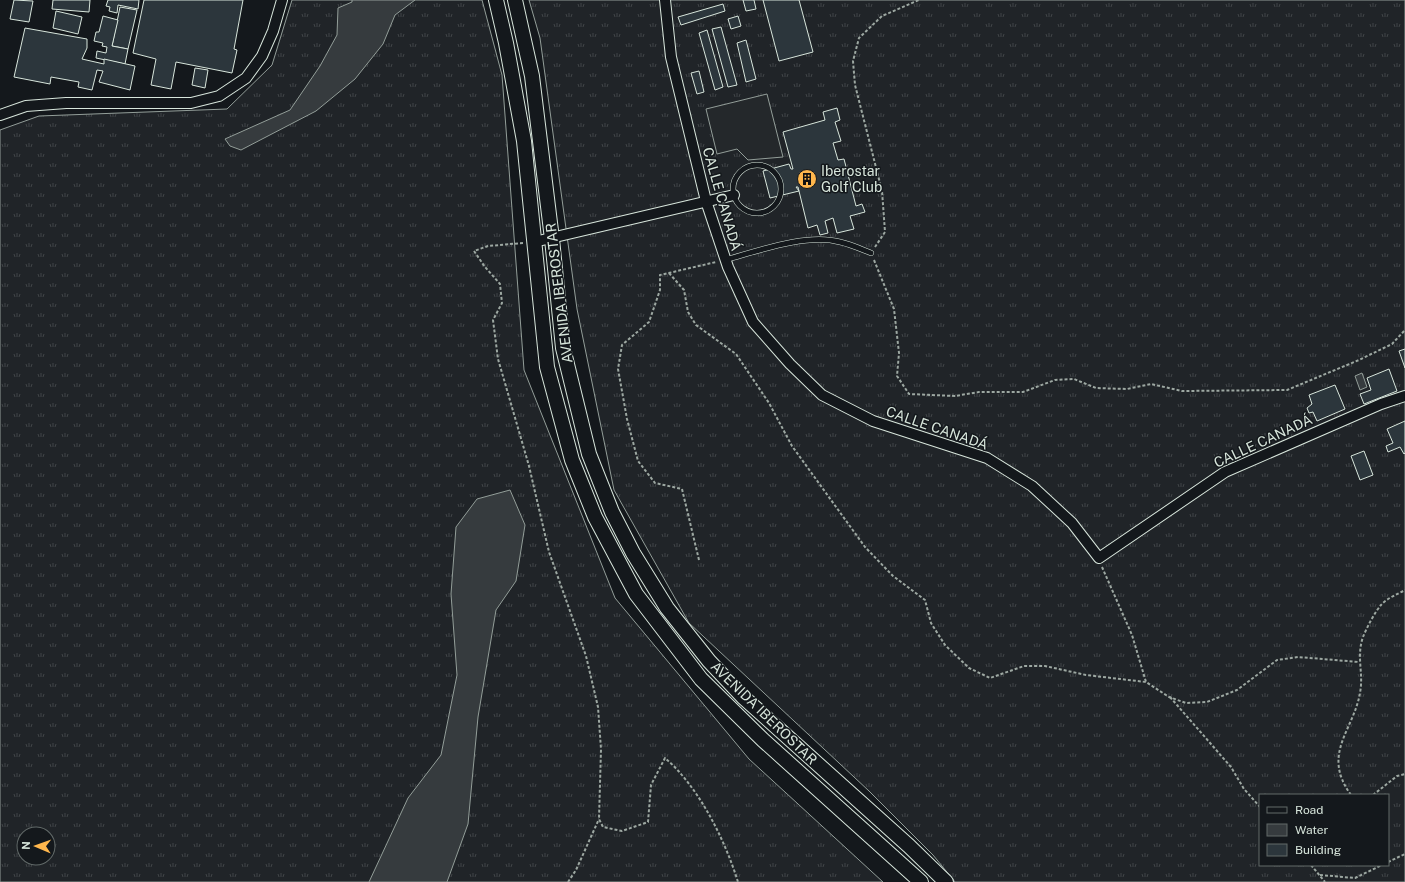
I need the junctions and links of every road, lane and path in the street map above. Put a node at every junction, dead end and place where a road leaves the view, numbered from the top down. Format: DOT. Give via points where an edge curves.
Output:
graph roads {
  1 [pos="282,0"];
  2 [pos="496,0"];
  3 [pos="515,0"];
  4 [pos="665,0"];
  5 [pos="920,0"];
  6 [pos="0,115"];
  7 [pos="734,195"];
  8 [pos="706,201"];
  9 [pos="552,239"];
  10 [pos="534,242"];
  11 [pos="872,253"];
  12 [pos="725,260"];
  13 [pos="669,273"];
  14 [pos="1405,330"];
  15 [pos="1405,396"];
  16 [pos="1098,558"];
  17 [pos="699,560"];
  18 [pos="1405,590"];
  19 [pos="1359,662"];
  20 [pos="1146,682"];
  21 [pos="1169,697"];
  22 [pos="1405,774"];
  23 [pos="1350,794"];
  24 [pos="1374,794"];
  25 [pos="1259,806"];
  26 [pos="599,819"];
  27 [pos="1405,854"];
  28 [pos="1389,862"];
  29 [pos="1312,866"];
  30 [pos="1380,866"];
  31 [pos="1320,875"];
  32 [pos="568,882"];
  33 [pos="738,882"];
  34 [pos="921,882"];
  35 [pos="946,882"];
  36 [pos="1325,882"];
  1 -- 6 [label="street" via="262,56 246,78 218,96 190,103 66,103 33,106"];
  2 -- 10 [label="street, AVENIDA IBEROSTAR" via="523,134"];
  3 -- 9 [label="street, AVENIDA IBEROSTAR" via="532,76"];
  4 -- 8 [label="street, CALLE CANADÁ" via="671,57"];
  5 -- 11 [label="path" via="882,16 859,38 853,61 855,85 882,191 885,232"];
  7 -- 7 [label="lane" via="743,208 758,213 773,207 778,201 781,185 768,167 753,166 740,173 734,187"];
  7 -- 8 [label="street"];
  8 -- 9 [label="street"];
  8 -- 12 [label="street, CALLE CANADÁ"];
  9 -- 10 [label="street"];
  9 -- 35 [label="street, AVENIDA IBEROSTAR" via="559,320 571,386 599,482 633,553 667,608 743,697"];
  10 -- 26 [label="path" via="488,246 474,251 500,284 502,303 493,320 498,359 529,466 549,552 586,656 598,707 601,749"];
  10 -- 34 [label="street, AVENIDA IBEROSTAR" via="548,367 572,460 595,517 636,594 717,696"];
  11 -- 12 [label="lane" via="839,241 812,240"];
  11 -- 14 [label="path" via="894,309 898,353 897,376 910,394 955,396 979,392 1023,392 1055,380 1074,380 1096,388 1127,389 1151,384 1182,391 1287,390 1392,344"];
  12 -- 13 [label="path"];
  12 -- 16 [label="street, CALLE CANADÁ" via="753,322 822,395 873,421 987,458 1032,486 1072,523"];
  13 -- 17 [label="path" via="660,275 660,290 649,322 622,346 618,369 638,461 655,483 682,489"];
  13 -- 20 [label="path" via="684,290 688,312 696,325 736,354 769,403 792,446 865,546 893,576 925,600 931,623 945,645 969,668 990,678 1024,666 1045,666"];
  15 -- 16 [label="street, CALLE CANADÁ" via="1224,472"];
  16 -- 20 [label="path" via="1132,635"];
  18 -- 19 [label="path" via="1382,604 1363,637"];
  19 -- 21 [label="path" via="1298,657 1277,660 1237,690 1207,702 1186,703"];
  19 -- 23 [label="path" via="1361,686 1341,745 1337,766 1343,784"];
  20 -- 21 [label="path"];
  21 -- 25 [label="path" via="1231,767 1244,789"];
  22 -- 24 [label="path" via="1397,776"];
  26 -- 32 [label="path"];
  26 -- 33 [label="path" via="603,827 622,831 648,822 651,785 665,758 680,770 703,806 729,854"];
  27 -- 28 [label="path"];
  29 -- 31 [label="path"];
  30 -- 31 [label="path" via="1356,878"];
  31 -- 36 [label="path"];
}
